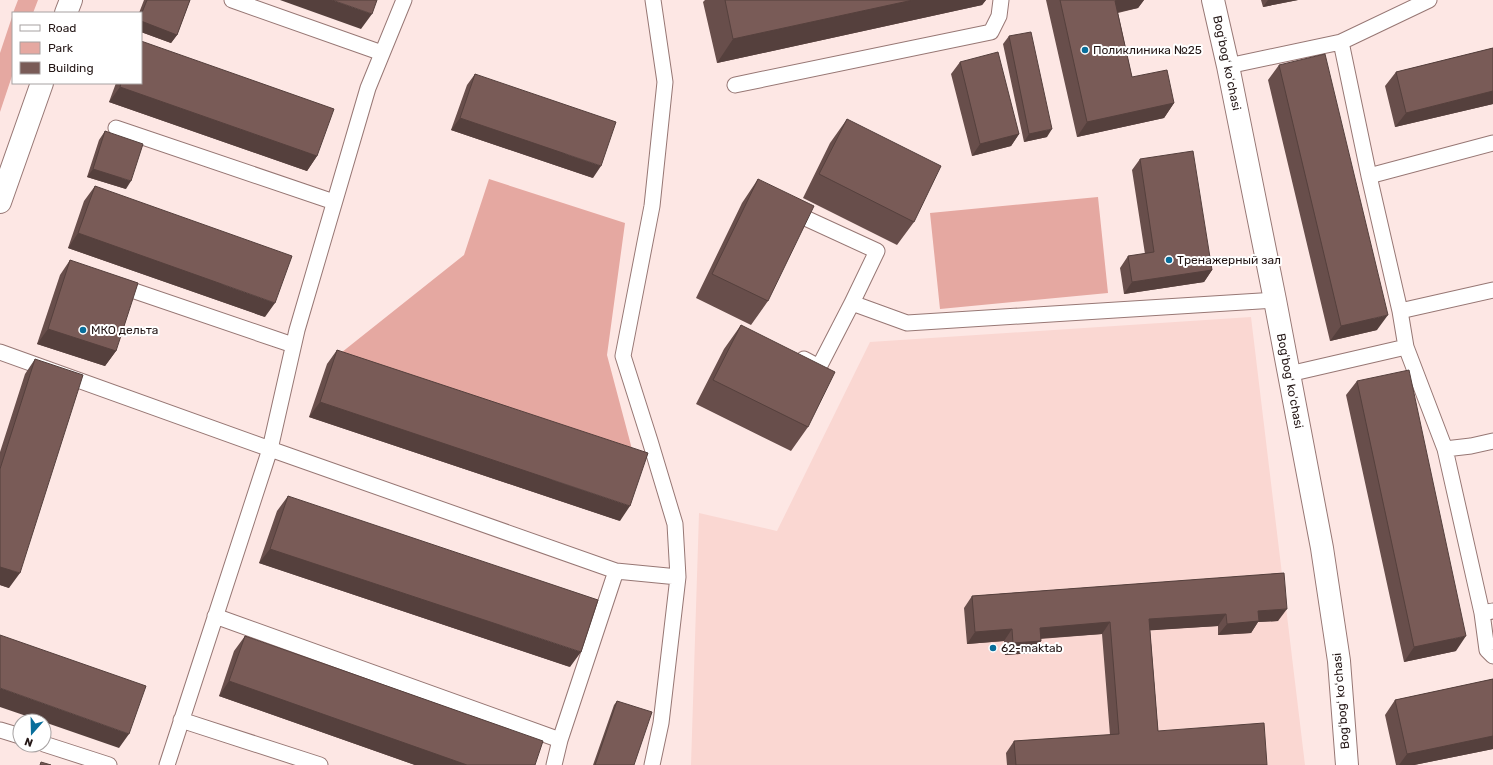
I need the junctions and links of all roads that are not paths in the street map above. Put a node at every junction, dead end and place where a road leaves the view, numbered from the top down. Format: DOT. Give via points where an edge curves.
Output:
graph roads {
  1 [pos="70,0"];
  2 [pos="232,0"];
  3 [pos="404,0"];
  4 [pos="653,0"];
  5 [pos="1001,0"];
  6 [pos="1213,0"];
  7 [pos="1429,0"];
  8 [pos="66,12"];
  9 [pos="1341,42"];
  10 [pos="382,53"];
  11 [pos="1228,66"];
  12 [pos="42,84"];
  13 [pos="736,85"];
  14 [pos="116,128"];
  15 [pos="1493,143"];
  16 [pos="1369,176"];
  17 [pos="0,202"];
  18 [pos="334,202"];
  19 [pos="780,206"];
  20 [pos="106,282"];
  21 [pos="1493,290"];
  22 [pos="1275,300"];
  23 [pos="852,303"];
  24 [pos="1400,311"];
  25 [pos="293,345"];
  26 [pos="1406,347"];
  27 [pos="0,352"];
  28 [pos="791,352"];
  29 [pos="1289,374"];
  30 [pos="1493,441"];
  31 [pos="270,449"];
  32 [pos="1444,449"];
  33 [pos="616,571"];
  34 [pos="678,577"];
  35 [pos="1487,612"];
  36 [pos="215,616"];
  37 [pos="1493,656"];
  38 [pos="182,720"];
  39 [pos="0,730"];
  40 [pos="12,734"];
  41 [pos="560,740"];
  42 [pos="52,747"];
  43 [pos="109,765"];
  44 [pos="167,765"];
  45 [pos="320,765"];
  46 [pos="554,765"];
  47 [pos="652,765"];
  48 [pos="1347,765"];
  1 -- 8 [label="main road"];
  2 -- 10 [label="lane"];
  3 -- 10 [label="lane"];
  4 -- 34 [label="lane" via="665,82 652,206 623,356 675,524"];
  5 -- 13 [label="lane" via="999,16 990,32"];
  6 -- 11 [label="main road, Bogʻbogʻ koʻchasi"];
  7 -- 9 [label="lane"];
  9 -- 11 [label="lane"];
  9 -- 16 [label="lane"];
  10 -- 18 [label="lane" via="368,88"];
  11 -- 22 [label="main road, Bogʻbogʻ koʻchasi"];
  12 -- 17 [label="main road"];
  14 -- 18 [label="lane"];
  15 -- 16 [label="lane"];
  16 -- 24 [label="lane"];
  18 -- 25 [label="lane"];
  19 -- 23 [label="lane" via="877,251"];
  20 -- 25 [label="lane"];
  21 -- 24 [label="lane"];
  22 -- 23 [label="lane" via="907,323"];
  22 -- 29 [label="main road, Bogʻbogʻ koʻchasi"];
  23 -- 28 [label="lane" via="819,367"];
  24 -- 26 [label="lane"];
  25 -- 31 [label="lane"];
  26 -- 29 [label="lane"];
  26 -- 32 [label="lane"];
  27 -- 31 [label="lane"];
  29 -- 48 [label="main road, Bogʻbogʻ koʻchasi" via="1322,548 1337,646"];
  30 -- 32 [label="lane"];
  31 -- 33 [label="lane"];
  31 -- 36 [label="lane"];
  32 -- 35 [label="lane"];
  33 -- 34 [label="lane"];
  33 -- 41 [label="lane"];
  34 -- 47 [label="lane" via="661,723"];
  35 -- 37 [label="lane" via="1487,650"];
  36 -- 38 [label="lane"];
  36 -- 41 [label="lane"];
  38 -- 44 [label="lane"];
  38 -- 45 [label="lane"];
  39 -- 40 [label="lane"];
  41 -- 46 [label="lane"];
  42 -- 43 [label="lane"];
}
